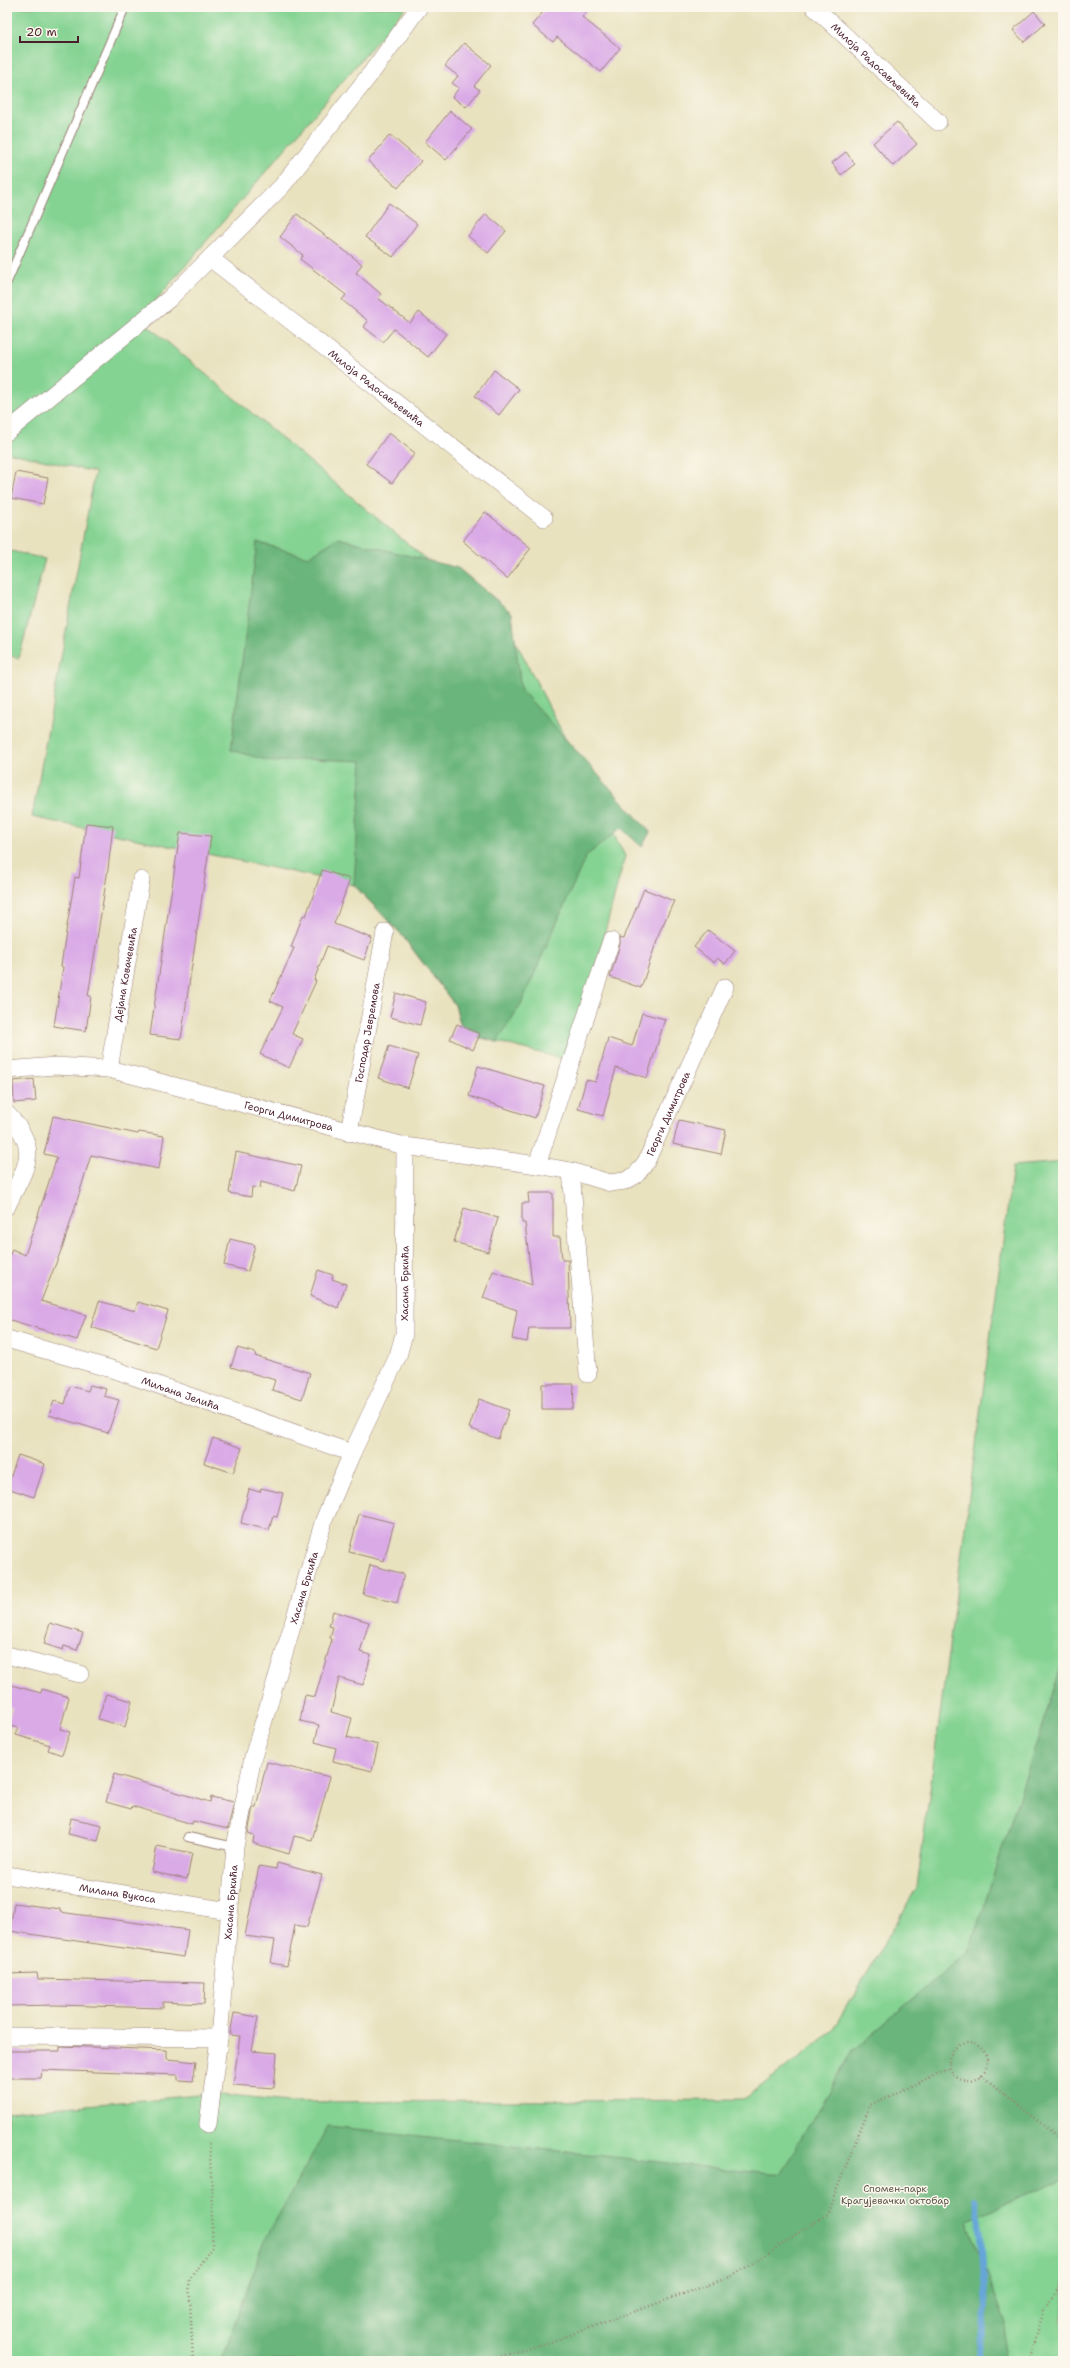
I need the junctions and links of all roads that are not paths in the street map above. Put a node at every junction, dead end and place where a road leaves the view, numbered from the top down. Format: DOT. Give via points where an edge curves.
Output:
graph roads {
  1 [pos="125,7"];
  2 [pos="419,7"];
  3 [pos="814,7"];
  4 [pos="938,122"];
  5 [pos="210,258"];
  6 [pos="7,282"];
  7 [pos="7,432"];
  8 [pos="544,518"];
  9 [pos="141,880"];
  10 [pos="385,932"];
  11 [pos="611,942"];
  12 [pos="725,987"];
  13 [pos="109,1069"];
  14 [pos="7,1070"];
  15 [pos="7,1114"];
  16 [pos="349,1133"];
  17 [pos="405,1146"];
  18 [pos="537,1165"];
  19 [pos="571,1171"];
  20 [pos="7,1206"];
  21 [pos="7,1339"];
  22 [pos="588,1374"];
  23 [pos="352,1453"];
  24 [pos="7,1655"];
  25 [pos="80,1674"];
  26 [pos="188,1837"];
  27 [pos="235,1847"];
  28 [pos="7,1875"];
  29 [pos="229,1911"];
  30 [pos="7,2036"];
  31 [pos="219,2038"];
  32 [pos="208,2124"];
  1 -- 6 [label="lane"];
  2 -- 5 [label="street" via="372,72 282,186"];
  3 -- 4 [label="street, Милоја Радосављевића"];
  5 -- 7 [label="street" via="169,299"];
  5 -- 8 [label="street, Милоја Радосављевића"];
  9 -- 13 [label="street, Дејана Ковачевића"];
  10 -- 16 [label="street, Господар Јевремова"];
  11 -- 18 [label="street"];
  12 -- 19 [label="street, Георги Димитрова" via="646,1162 636,1176 610,1183"];
  13 -- 14 [label="street, Георги Димитрова" via="55,1066"];
  13 -- 16 [label="street, Георги Димитрова"];
  15 -- 20 [label="street" via="20,1128 27,1141 29,1156"];
  16 -- 17 [label="street, Георги Димитрова"];
  17 -- 18 [label="street, Георги Димитрова"];
  17 -- 23 [label="street, Хасана Бркића" via="404,1334 398,1356"];
  18 -- 19 [label="street, Георги Димитрова"];
  19 -- 22 [label="street"];
  21 -- 23 [label="street, Миљана Јелића" via="118,1371"];
  23 -- 27 [label="street, Хасана Бркића" via="324,1520 269,1702 253,1758"];
  24 -- 25 [label="street"];
  26 -- 27 [label="lane"];
  27 -- 29 [label="street, Хасана Бркића"];
  28 -- 29 [label="street, Милана Вукоса"];
  29 -- 31 [label="street, Хасана Бркића"];
  30 -- 31 [label="street"];
  31 -- 32 [label="street, Хасана Бркића"];
}
